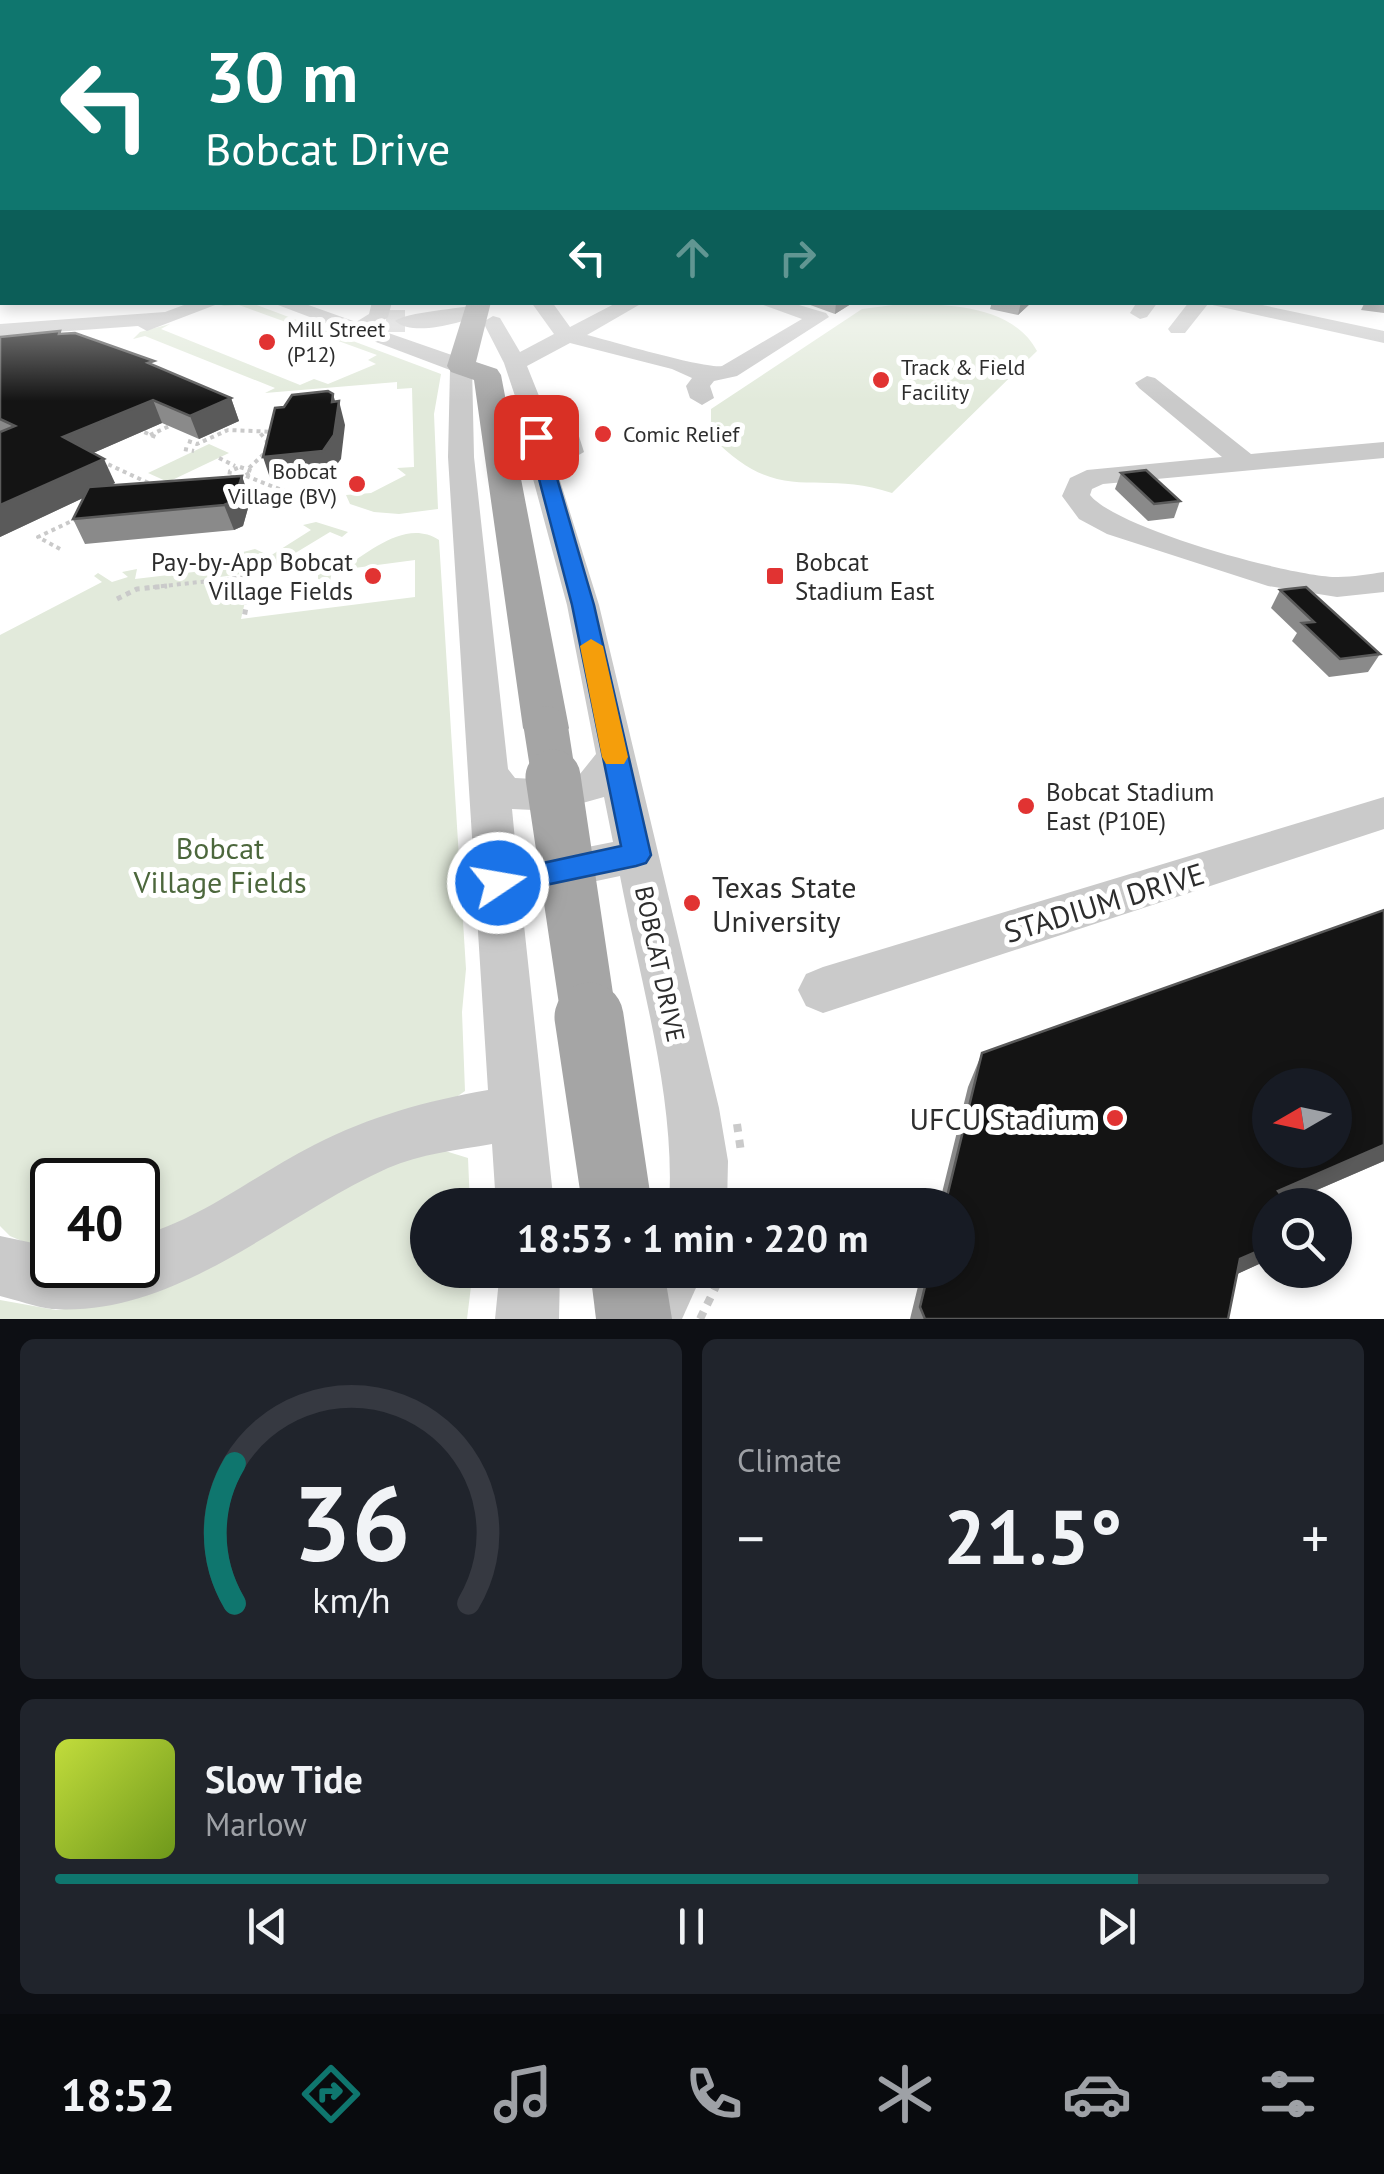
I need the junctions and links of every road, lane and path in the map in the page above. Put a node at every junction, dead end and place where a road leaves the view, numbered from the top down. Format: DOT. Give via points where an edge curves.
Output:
graph roads {
  1 [pos="204,305"];
  2 [pos="288,305"];
  3 [pos="350,305"];
  4 [pos="628,305"];
  5 [pos="776,305"];
  6 [pos="1198,305"];
  7 [pos="1248,305"];
  8 [pos="656,309"];
  9 [pos="1308,309"];
  10 [pos="553,310"];
  11 [pos="320,317"];
  12 [pos="168,318"];
  13 [pos="492,324"];
  14 [pos="383,325"];
  15 [pos="1375,327"];
  16 [pos="0,330"];
  17 [pos="1178,330"];
  18 [pos="566,336"];
  19 [pos="112,338"];
  20 [pos="592,343"];
  21 [pos="461,366"];
  22 [pos="1147,382"];
  23 [pos="186,418"];
  24 [pos="136,428"];
  25 [pos="260,432"];
  26 [pos="282,433"];
  27 [pos="150,435"];
  28 [pos="158,438"];
  29 [pos="188,441"];
  30 [pos="184,449"];
  31 [pos="502,449"];
  32 [pos="1384,450"];
  33 [pos="194,451"];
  34 [pos="102,454"];
  35 [pos="219,458"];
  36 [pos="1244,461"];
  37 [pos="257,463"];
  38 [pos="275,464"];
  39 [pos="238,468"];
  40 [pos="249,468"];
  41 [pos="246,476"];
  42 [pos="229,477"];
  43 [pos="222,480"];
  44 [pos="152,485"];
  45 [pos="164,487"];
  46 [pos="135,492"];
  47 [pos="147,496"];
  48 [pos="312,502"];
  49 [pos="86,514"];
  50 [pos="60,549"];
  51 [pos="255,576"];
  52 [pos="224,578"];
  53 [pos="1384,582"];
  54 [pos="117,599"];
  55 [pos="244,618"];
  56 [pos="614,755"];
  57 [pos="489,774"];
  58 [pos="1384,813"];
  59 [pos="636,855"];
  60 [pos="498,883"];
  61 [pos="823,990"];
  62 [pos="519,1111"];
  63 [pos="524,1188"];
  64 [pos="614,1188"];
  65 [pos="699,1188"];
  66 [pos="0,1266"];
  67 [pos="529,1288"];
  68 [pos="629,1288"];
  69 [pos="665,1288"];
  70 [pos="715,1288"];
  71 [pos="527,1319"];
  72 [pos="634,1319"];
  73 [pos="649,1319"];
  74 [pos="700,1319"];
  1 -- 12 [label="street"];
  2 -- 11 [label="street"];
  3 -- 11 [label="street"];
  4 -- 18 [label="street"];
  5 -- 20 [label="street" via="819,317 704,387 680,364"];
  6 -- 17 [label="street"];
  7 -- 9 [label="street"];
  8 -- 20 [label="street"];
  9 -- 15 [label="street"];
  10 -- 18 [label="street"];
  11 -- 14 [label="street"];
  12 -- 16 [label="street"];
  12 -- 19 [label="street"];
  13 -- 14 [label="street"];
  13 -- 18 [label="street" via="544,346"];
  13 -- 21 [label="main road"];
  13 -- 31 [label="main road" via="510,414"];
  13 -- 56 [label="street, BOBCAT DRIVE" via="531,410"];
  14 -- 21 [label="street"];
  18 -- 20 [label="street"];
  21 -- 31 [label="main road" via="488,375"];
  21 -- 57 [label="street" via="461,457"];
  22 -- 36 [label="street"];
  23 -- 27 [label="path"];
  24 -- 27 [label="path"];
  25 -- 26 [label="path"];
  25 -- 29 [label="path" via="228,430 197,444"];
  25 -- 37 [label="path" via="267,445"];
  27 -- 28 [label="path"];
  30 -- 33 [label="path"];
  31 -- 64 [label="main road, bridge"];
  32 -- 36 [label="street"];
  34 -- 44 [label="path" via="94,458"];
  35 -- 39 [label="path"];
  36 -- 53 [label="street" via="1097,476 1080,484 1076,496 1089,513 1117,528 1280,579 1337,587"];
  37 -- 38 [label="path"];
  37 -- 40 [label="path"];
  39 -- 40 [label="path"];
  39 -- 42 [label="path"];
  40 -- 41 [label="path"];
  41 -- 42 [label="path"];
  41 -- 48 [label="path"];
  42 -- 43 [label="path"];
  44 -- 45 [label="path"];
  44 -- 46 [label="path"];
  44 -- 47 [label="path"];
  49 -- 50 [label="path" via="38,537"];
  51 -- 52 [label="path"];
  52 -- 54 [label="path" via="137,589"];
  52 -- 55 [label="path" via="249,591"];
  56 -- 57 [label="street" via="604,776 588,788 532,798 500,790"];
  56 -- 59 [label="street, BOBCAT DRIVE"];
  57 -- 60 [label="street"];
  58 -- 61 [label="street, STADIUM DRIVE"];
  59 -- 60 [label="street"];
  59 -- 65 [label="street, BOBCAT DRIVE" via="692,1108"];
  60 -- 62 [label="street"];
  62 -- 63 [label="street"];
  62 -- 66 [label="street" via="378,1144 188,1252 132,1275 68,1285 31,1281"];
  67 -- 71 [label="street"];
  68 -- 72 [label="main road"];
  69 -- 73 [label="street"];
  70 -- 74 [label="path"];
}
